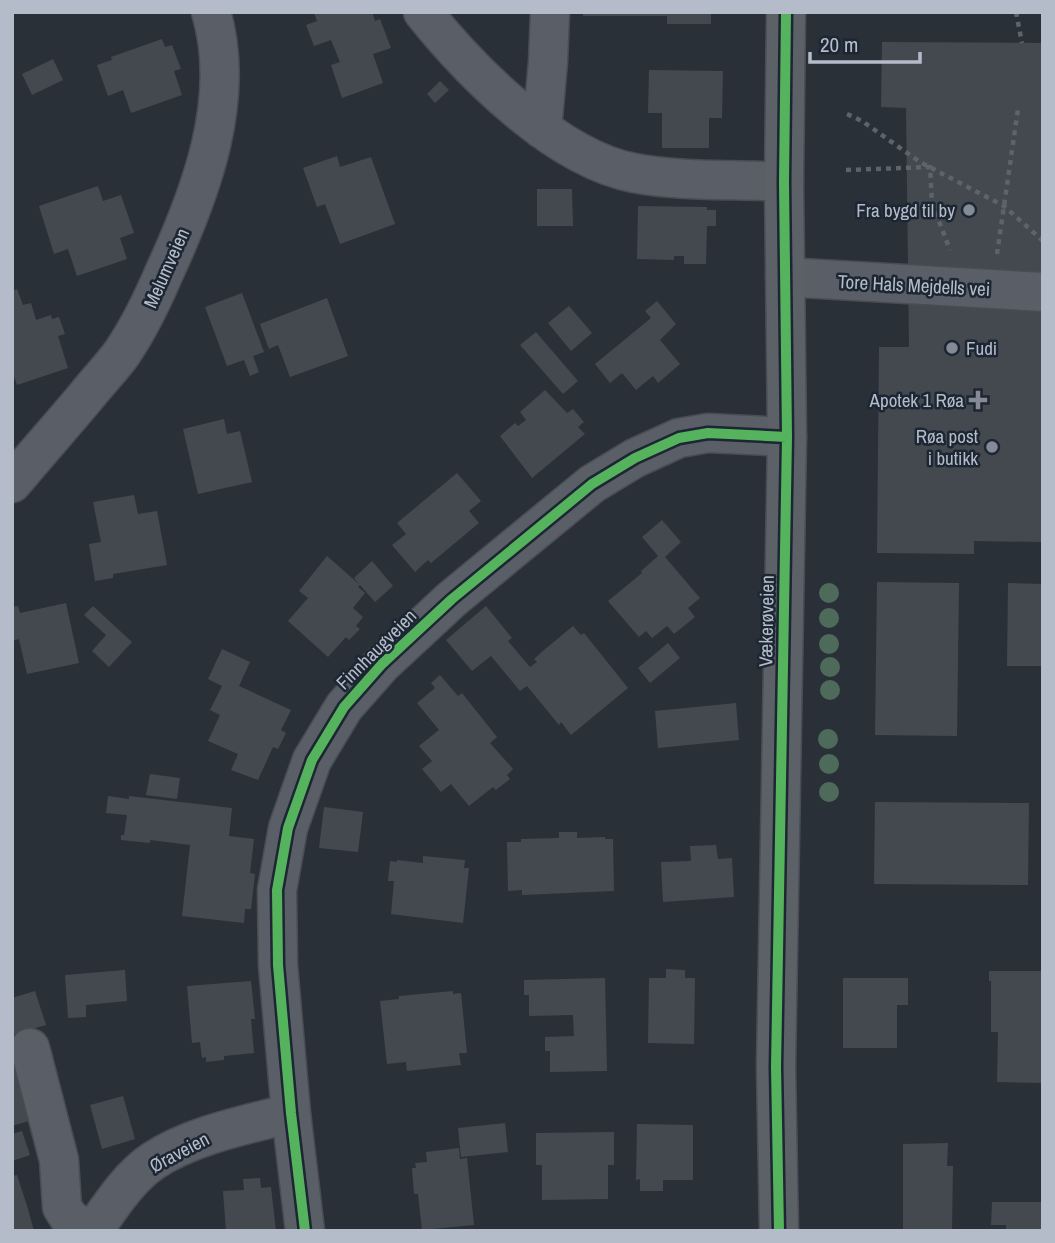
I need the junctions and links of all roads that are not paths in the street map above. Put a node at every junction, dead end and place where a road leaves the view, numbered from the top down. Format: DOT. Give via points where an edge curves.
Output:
graph roads {
  1 [pos="211,12"];
  2 [pos="424,12"];
  3 [pos="550,12"];
  4 [pos="786,12"];
  5 [pos="542,129"];
  6 [pos="784,182"];
  7 [pos="785,277"];
  8 [pos="1043,292"];
  9 [pos="787,437"];
  10 [pos="12,483"];
  11 [pos="30,1048"];
  12 [pos="290,1113"];
  13 [pos="90,1231"];
  14 [pos="305,1231"];
  15 [pos="779,1231"];
  1 -- 10 [label="street, Melumveien" via="219,52 215,127 193,206 173,255 122,354"];
  2 -- 5 [label="street" via="474,69"];
  3 -- 5 [label="street"];
  4 -- 6 [label="main road, Vækerøveien"];
  5 -- 6 [label="street" via="585,155 631,173"];
  6 -- 7 [label="main road, Vækerøveien"];
  7 -- 8 [label="street, Tore Hals Mejdells vei"];
  7 -- 9 [label="main road, Vækerøveien"];
  9 -- 12 [label="street, Finnhaugveien" via="708,433 679,438 592,484 452,599 382,664 344,707 312,761 288,828 277,890"];
  9 -- 15 [label="main road, Vækerøveien" via="776,1067"];
  11 -- 13 [label="street" via="59,1160 62,1207 69,1218"];
  12 -- 13 [label="street, Øraveien" via="208,1135 153,1162"];
  12 -- 14 [label="street, Finnhaugveien"];
}
